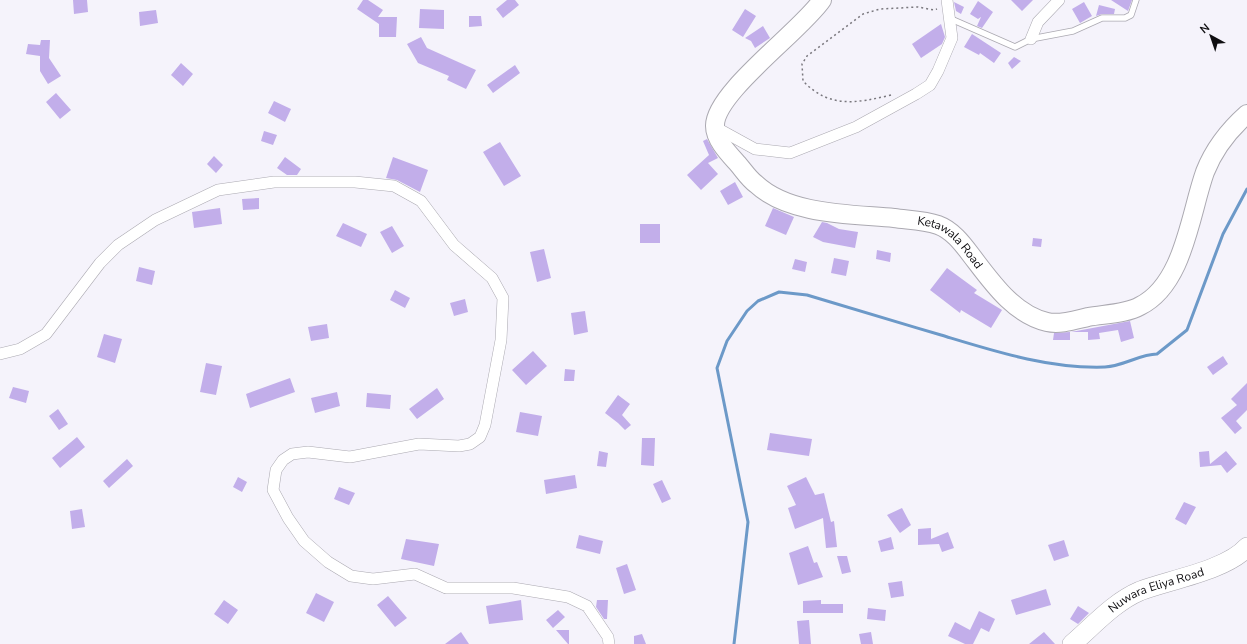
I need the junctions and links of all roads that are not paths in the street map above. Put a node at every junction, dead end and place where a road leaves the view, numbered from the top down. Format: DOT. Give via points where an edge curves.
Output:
graph roads {
  1 [pos="822,0"];
  2 [pos="1059,0"];
  3 [pos="1136,0"];
  4 [pos="947,4"];
  5 [pos="951,19"];
  6 [pos="1031,39"];
  7 [pos="1247,114"];
  8 [pos="715,126"];
  9 [pos="0,354"];
  10 [pos="1247,547"];
  11 [pos="609,644"];
  12 [pos="1072,644"];
  1 -- 8 [label="main road" via="732,92 718,114"];
  2 -- 6 [label="street" via="1038,22"];
  3 -- 6 [label="lane" via="1131,15 1125,18 1102,18 1073,31"];
  4 -- 5 [label="street"];
  5 -- 6 [label="lane" via="1015,47"];
  5 -- 8 [label="street" via="952,38 930,85 856,127 790,153 755,149"];
  7 -- 8 [label="main road, Ketawala Road" via="1227,134 1215,152 1205,173 1192,220 1164,288 1138,308 1064,322 1048,322 1010,301 995,287 956,237 938,225 812,210 775,198 756,185 727,152"];
  9 -- 11 [label="street" via="20,349 46,334 100,263 118,245 154,220 218,190 274,182 355,182 394,186 422,201 454,245 492,278 503,298 501,340 485,425 480,437 470,444 458,446 419,444 350,457 308,452 292,454 283,460 276,470 273,490 288,518 304,540 328,562 351,576 373,579 415,574 446,588 513,588 568,597 587,606 608,637"];
  10 -- 12 [label="highway, Nuwara Eliya Road" via="1219,565 1139,592 1124,600"];
}
